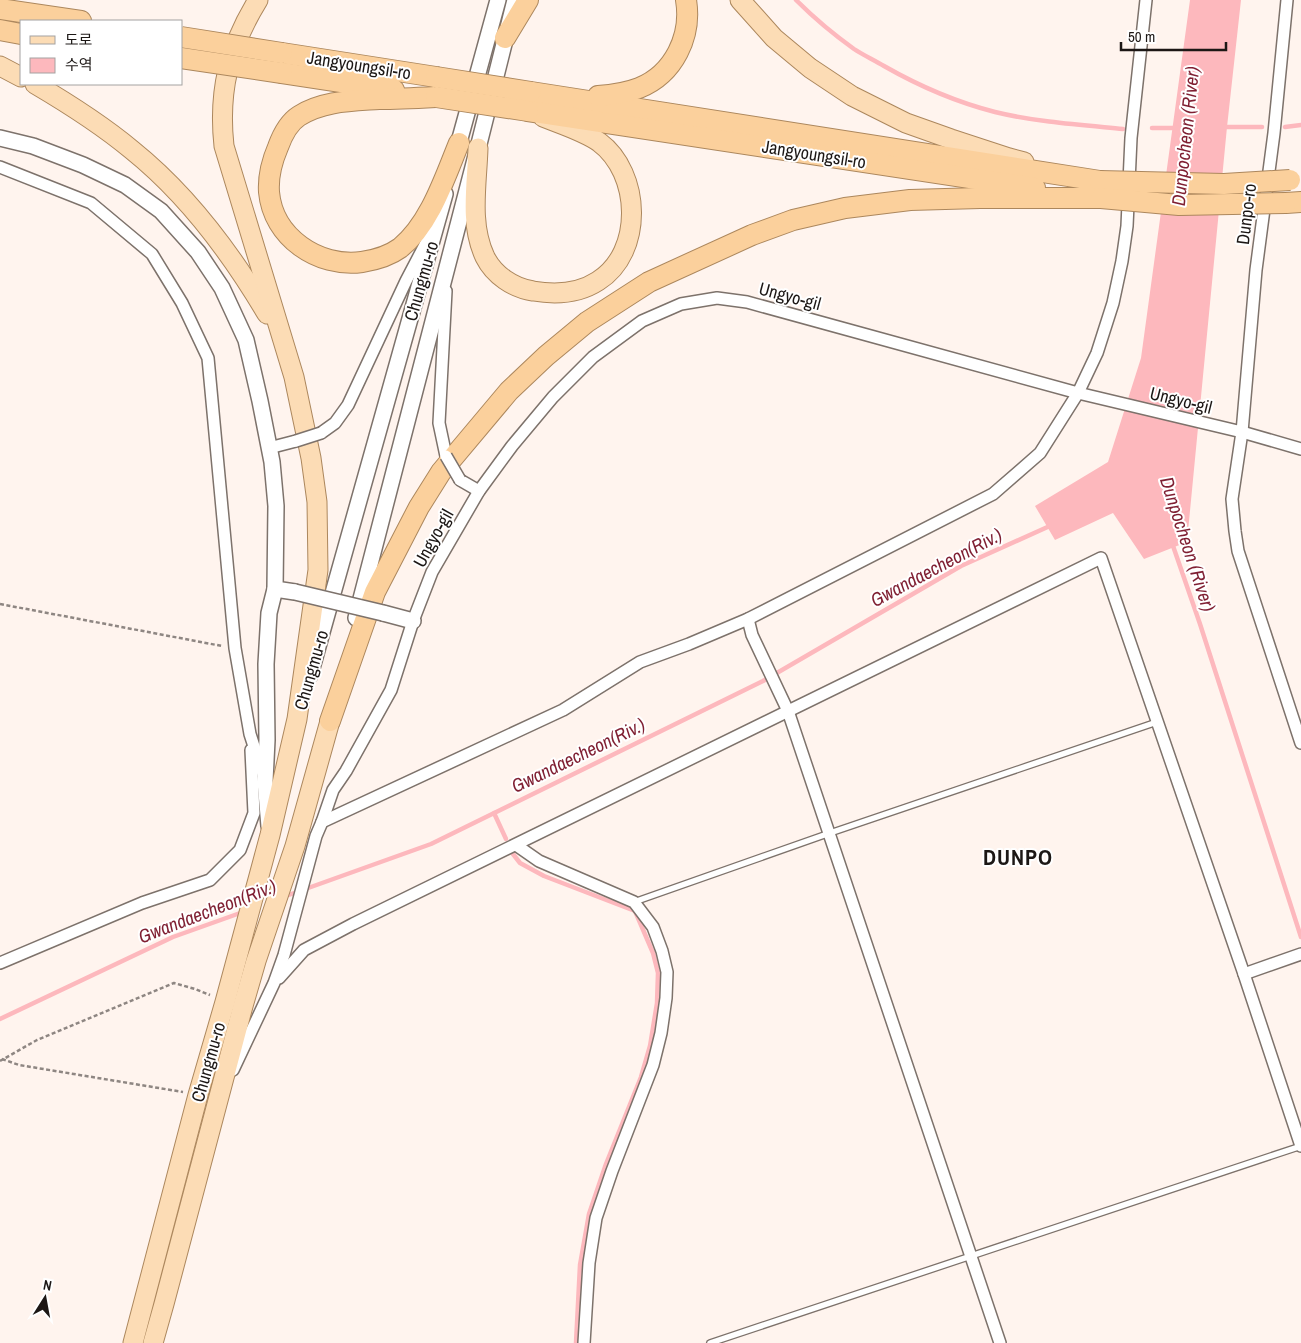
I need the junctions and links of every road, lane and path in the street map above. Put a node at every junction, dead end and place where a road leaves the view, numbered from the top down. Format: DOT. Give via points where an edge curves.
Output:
graph roads {
  1 [pos="258,0"];
  2 [pos="498,0"];
  3 [pos="515,0"];
  4 [pos="528,0"];
  5 [pos="686,0"];
  6 [pos="740,0"];
  7 [pos="1146,0"];
  8 [pos="1287,0"];
  9 [pos="0,9"];
  10 [pos="74,20"];
  11 [pos="0,30"];
  12 [pos="20,34"];
  13 [pos="182,37"];
  14 [pos="505,38"];
  15 [pos="182,58"];
  16 [pos="0,66"];
  17 [pos="20,76"];
  18 [pos="37,85"];
  19 [pos="436,97"];
  20 [pos="530,101"];
  21 [pos="0,138"];
  22 [pos="459,143"];
  23 [pos="478,148"];
  24 [pos="0,167"];
  25 [pos="1295,180"];
  26 [pos="1101,189"];
  27 [pos="1294,203"];
  28 [pos="438,220"];
  29 [pos="447,265"];
  30 [pos="294,377"];
  31 [pos="1083,394"];
  32 [pos="1241,432"];
  33 [pos="269,448"];
  34 [pos="1301,449"];
  35 [pos="479,491"];
  36 [pos="275,589"];
  37 [pos="0,604"];
  38 [pos="748,620"];
  39 [pos="413,621"];
  40 [pos="235,648"];
  41 [pos="786,708"];
  42 [pos="297,719"];
  43 [pos="330,721"];
  44 [pos="1157,722"];
  45 [pos="250,734"];
  46 [pos="1301,744"];
  47 [pos="265,781"];
  48 [pos="322,822"];
  49 [pos="830,833"];
  50 [pos="270,835"];
  51 [pos="516,845"];
  52 [pos="634,902"];
  53 [pos="1301,954"];
  54 [pos="0,963"];
  55 [pos="1244,974"];
  56 [pos="274,983"];
  57 [pos="225,1002"];
  58 [pos="1,1060"];
  59 [pos="198,1095"];
  60 [pos="218,1098"];
  61 [pos="1301,1146"];
  62 [pos="972,1257"];
  63 [pos="134,1339"];
  64 [pos="155,1342"];
  65 [pos="584,1343"];
  66 [pos="710,1343"];
  67 [pos="1000,1343"];
  1 -- 30 [label="main road" via="230,60 222,101 224,146"];
  2 -- 22 [label="street, Chungmu-ro"];
  3 -- 14 [label="street, Chungmu-ro"];
  4 -- 14 [label="highway"];
  5 -- 20 [label="highway" via="684,38 673,61 652,81 625,92"];
  6 -- 26 [label="main road" via="774,38 810,68 852,96 906,123 951,140"];
  7 -- 31 [label="street" via="1122,261 1106,328"];
  8 -- 32 [label="street, Dunpo-ro"];
  9 -- 10 [label="highway"];
  11 -- 12 [label="highway"];
  13 -- 20 [label="highway, Jangyoungsil-ro, bridge" via="436,77"];
  14 -- 23 [label="street, Chungmu-ro"];
  15 -- 19 [label="highway, Jangyoungsil-ro, bridge"];
  16 -- 17 [label="main road"];
  18 -- 30 [label="main road" via="71,105 133,151 187,203 248,282 267,314"];
  19 -- 20 [label="highway, bridge"];
  19 -- 22 [label="highway" via="345,101 324,105 296,118 282,138 269,180 269,192 278,220 297,243 326,259 356,263 388,255 400,247 423,221"];
  20 -- 23 [label="main road" via="598,141 614,158 624,177 631,198 630,231 627,243 608,274 589,286 559,294 515,286 494,270 481,247 475,214"];
  20 -- 26 [label="highway, Jangyoungsil-ro"];
  21 -- 33 [label="street" via="33,146 125,185 161,211 198,252 222,288 246,340"];
  22 -- 28 [label="street, Chungmu-ro"];
  23 -- 29 [label="street, Chungmu-ro"];
  24 -- 40 [label="street" via="91,203 152,254 182,303 208,358"];
  25 -- 26 [label="highway, bridge"];
  26 -- 27 [label="highway, bridge" via="1179,205"];
  26 -- 43 [label="highway" via="910,200 845,208 792,220 649,282 587,322 510,392 441,472 375,592"];
  28 -- 33 [label="street, bridge" via="348,405 335,423 321,433"];
  28 -- 42 [label="street, Chungmu-ro"];
  29 -- 35 [label="street, bridge" via="439,423 446,456 460,480"];
  29 -- 43 [label="street, Chungmu-ro"];
  30 -- 42 [label="main road" via="311,458 318,539 318,570"];
  31 -- 32 [label="street, Ungyo-gil"];
  31 -- 35 [label="street, Ungyo-gil" via="747,302 708,299 681,304 642,321 593,357 553,397"];
  31 -- 38 [label="street" via="1040,453 993,494"];
  32 -- 34 [label="street, Ungyo-gil"];
  32 -- 46 [label="street, Dunpo-ro" via="1232,499 1238,551"];
  33 -- 36 [label="street" via="276,506"];
  35 -- 39 [label="street, Ungyo-gil" via="432,572"];
  36 -- 39 [label="street, bridge"];
  36 -- 47 [label="street" via="267,639"];
  37 -- 40 [label="path"];
  38 -- 41 [label="street"];
  38 -- 48 [label="street" via="640,662 563,710"];
  39 -- 48 [label="street, Ungyo-gil" via="391,690 333,790"];
  40 -- 45 [label="street"];
  41 -- 44 [label="street" via="1101,558"];
  41 -- 49 [label="street"];
  41 -- 51 [label="street"];
  42 -- 50 [label="main road, Chungmu-ro"];
  43 -- 60 [label="main road, Chungmu-ro" via="295,846 256,961"];
  44 -- 49 [label="lane"];
  44 -- 55 [label="street"];
  45 -- 47 [label="street"];
  45 -- 54 [label="street" via="254,814 240,850 210,880 142,904"];
  47 -- 50 [label="street"];
  48 -- 56 [label="street, Ungyo-gil"];
  49 -- 52 [label="lane"];
  49 -- 62 [label="street"];
  50 -- 57 [label="main road, Chungmu-ro"];
  51 -- 52 [label="street" via="539,861"];
  51 -- 56 [label="street" via="304,950"];
  52 -- 65 [label="street" via="652,927 662,952 667,972 666,998 653,1065 596,1218 589,1263"];
  53 -- 55 [label="street"];
  55 -- 61 [label="street"];
  56 -- 60 [label="street"];
  57 -- 58 [label="path" via="174,983 37,1040"];
  57 -- 59 [label="main road, Chungmu-ro"];
  58 -- 59 [label="path"];
  59 -- 63 [label="main road, Chungmu-ro"];
  60 -- 64 [label="main road, Chungmu-ro"];
  61 -- 62 [label="lane"];
  62 -- 66 [label="lane"];
  62 -- 67 [label="street"];
  63 -- 64 [label="street"];
}
